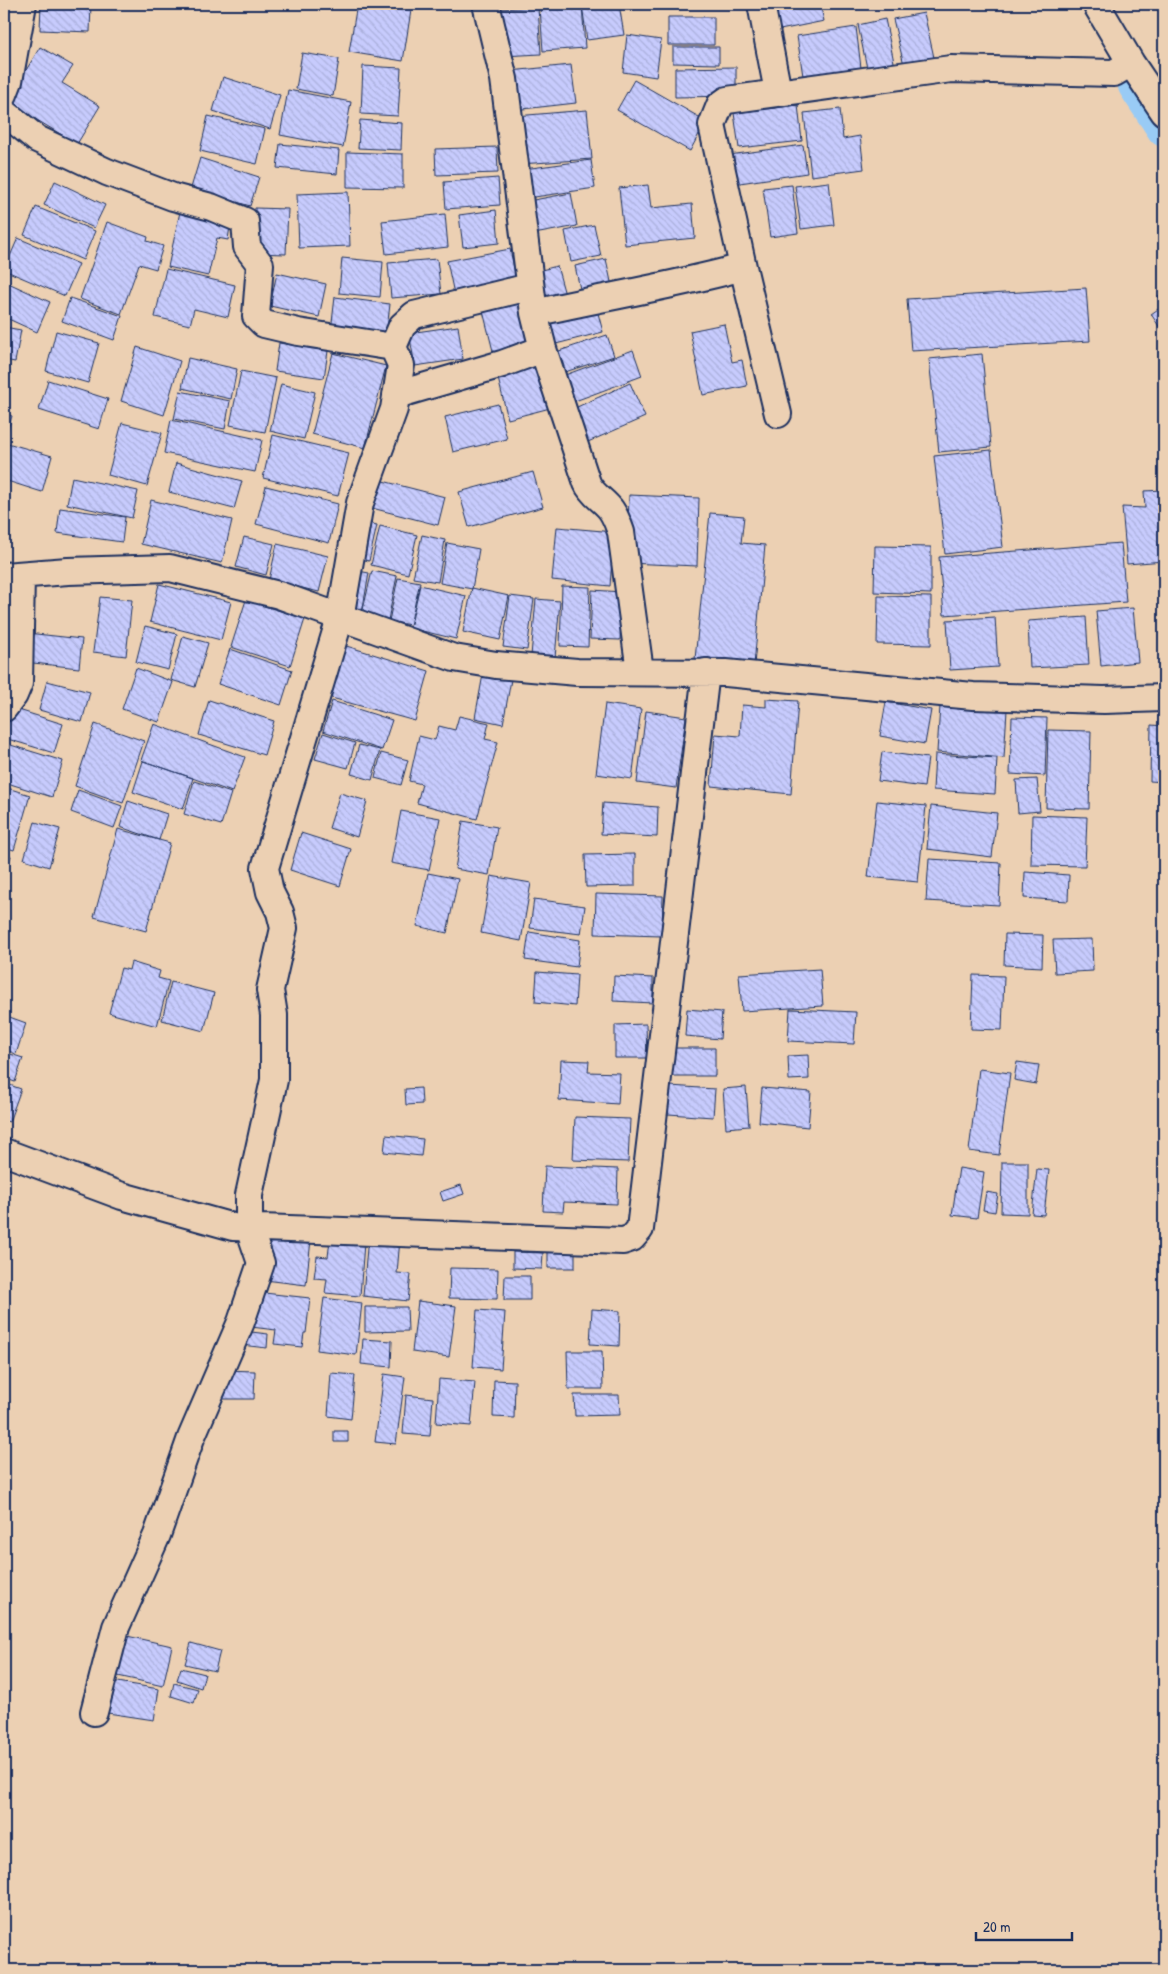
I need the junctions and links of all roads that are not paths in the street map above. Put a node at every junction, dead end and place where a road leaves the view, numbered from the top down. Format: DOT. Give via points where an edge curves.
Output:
graph roads {
  1 [pos="23,4"];
  2 [pos="486,4"];
  3 [pos="761,4"];
  4 [pos="1096,4"];
  5 [pos="1124,67"];
  6 [pos="778,92"];
  7 [pos="4,94"];
  8 [pos="4,112"];
  9 [pos="1164,112"];
  10 [pos="743,267"];
  11 [pos="529,287"];
  12 [pos="534,313"];
  13 [pos="393,348"];
  14 [pos="543,348"];
  15 [pos="396,395"];
  16 [pos="778,414"];
  17 [pos="12,575"];
  18 [pos="340,618"];
  19 [pos="640,671"];
  20 [pos="706,672"];
  21 [pos="1164,698"];
  22 [pos="4,708"];
  23 [pos="4,1152"];
  24 [pos="249,1228"];
  25 [pos="94,1712"];
  1 -- 7 [label="street"];
  2 -- 11 [label="street" via="504,80"];
  3 -- 6 [label="street"];
  4 -- 5 [label="street"];
  5 -- 6 [label="street" via="951,69"];
  5 -- 9 [label="street"];
  6 -- 10 [label="street" via="727,100 720,105 712,124"];
  8 -- 13 [label="street" via="37,139 107,172 172,197 211,206 245,221 247,247 260,264 256,316 264,324"];
  10 -- 12 [label="street" via="698,280"];
  10 -- 16 [label="street"];
  11 -- 12 [label="street"];
  11 -- 13 [label="street" via="414,315 402,326"];
  12 -- 14 [label="street"];
  13 -- 15 [label="street" via="401,365"];
  14 -- 15 [label="street" via="502,364"];
  14 -- 19 [label="street" via="589,488 611,509 621,532"];
  15 -- 18 [label="street" via="394,410 360,503"];
  17 -- 18 [label="street" via="170,568 279,595"];
  17 -- 22 [label="street" via="19,683"];
  18 -- 19 [label="street" via="472,662 577,672"];
  18 -- 24 [label="street" via="265,868 284,928 270,990 274,1015 274,1080 249,1195"];
  19 -- 20 [label="street"];
  20 -- 21 [label="street" via="973,696 1104,700"];
  20 -- 24 [label="street" via="640,1229 632,1238 623,1241"];
  23 -- 24 [label="street" via="122,1196 233,1227"];
  24 -- 25 [label="street" via="261,1263 255,1282 191,1438 157,1535 116,1627"];
}
